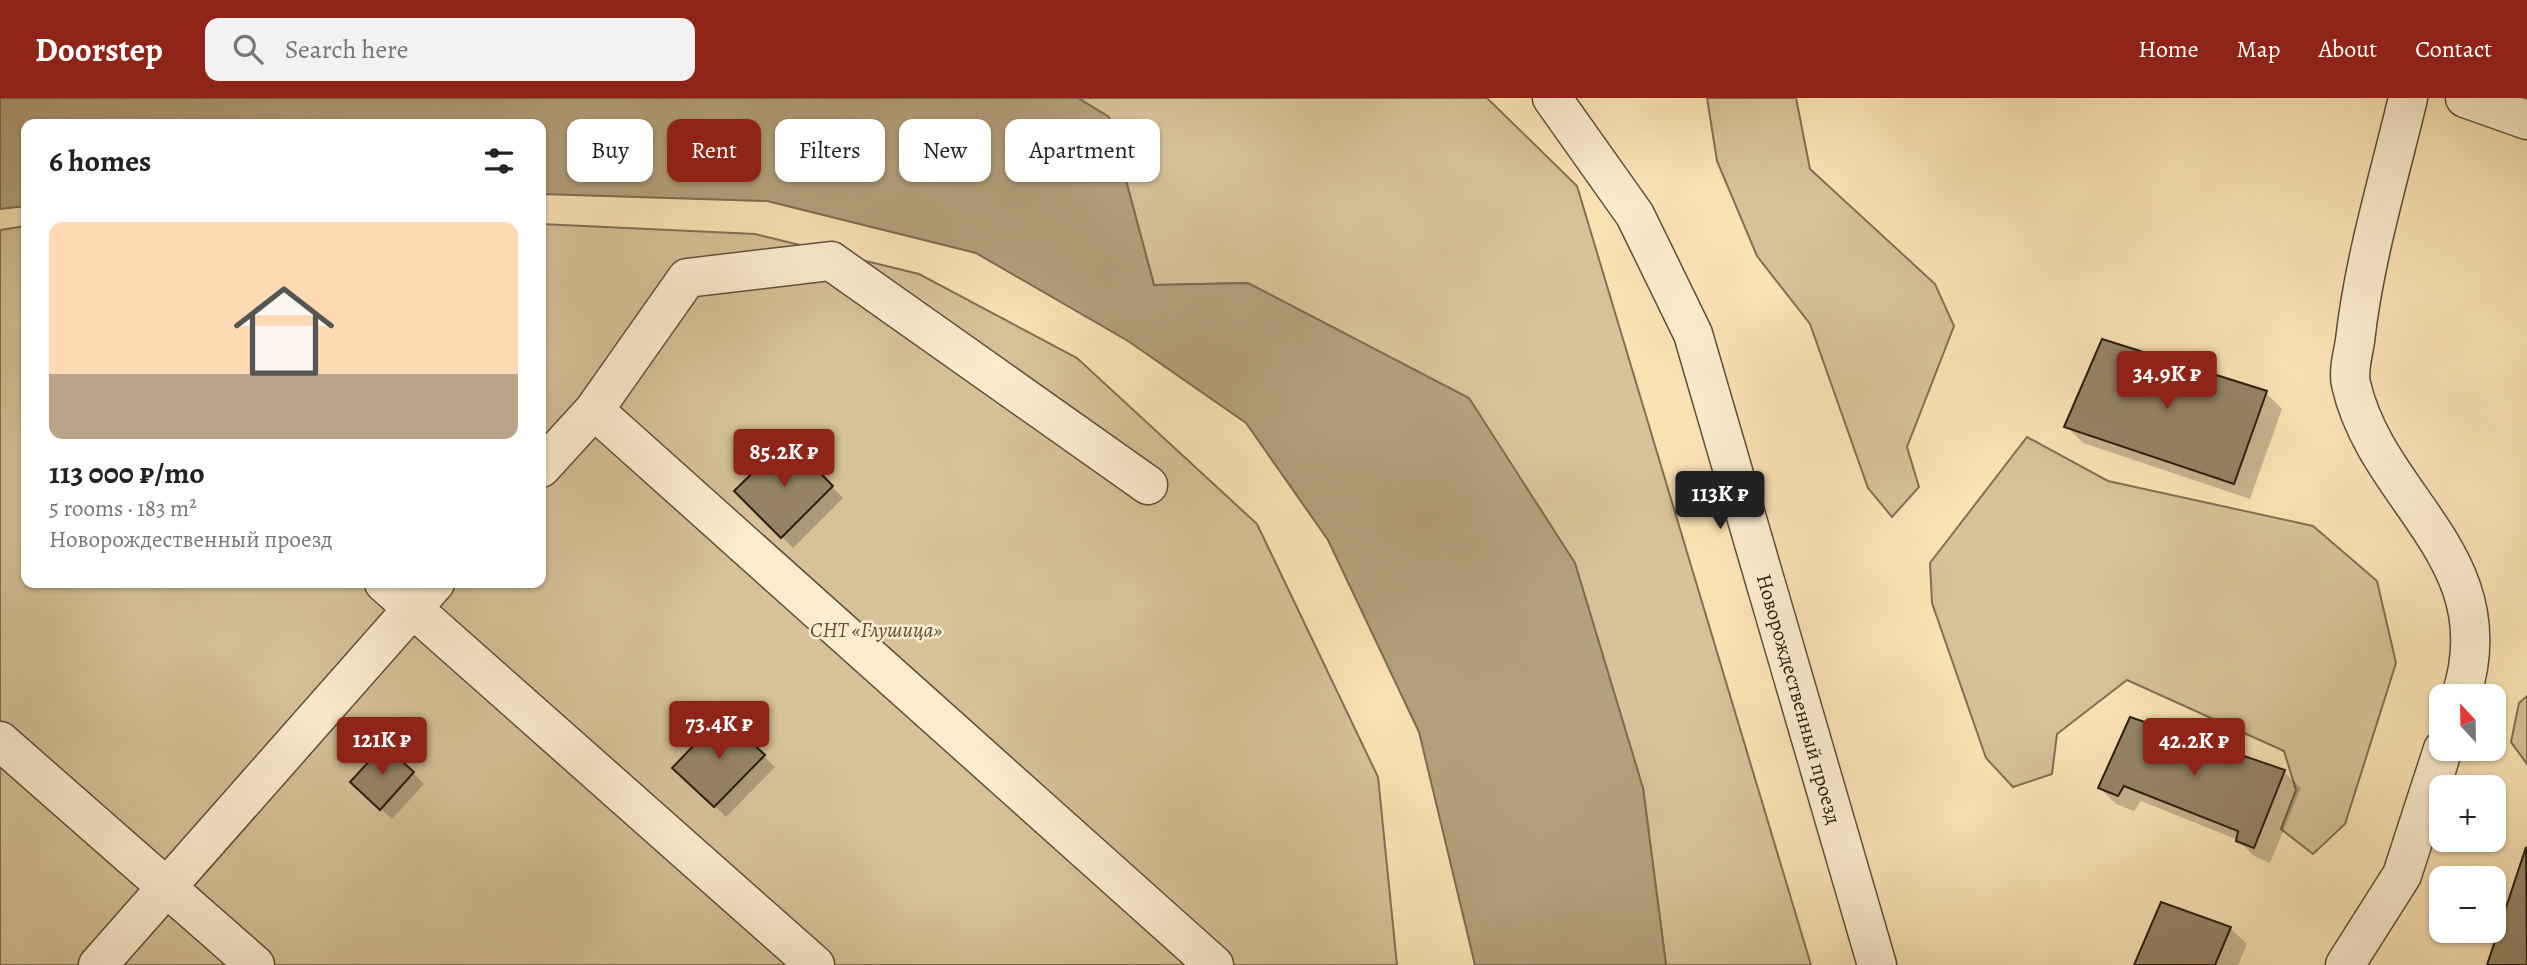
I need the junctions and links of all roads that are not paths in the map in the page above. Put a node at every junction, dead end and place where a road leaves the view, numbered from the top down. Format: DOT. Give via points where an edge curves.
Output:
graph roads {
  1 [pos="1552,98"];
  2 [pos="2407,98"];
  3 [pos="2465,98"];
  4 [pos="2527,120"];
  5 [pos="594,410"];
  6 [pos="546,463"];
  7 [pos="1148,485"];
  8 [pos="400,588"];
  9 [pos="423,595"];
  10 [pos="2462,684"];
  11 [pos="0,741"];
  12 [pos="2439,761"];
  13 [pos="169,888"];
  14 [pos="98,965"];
  15 [pos="256,965"];
  16 [pos="815,965"];
  17 [pos="1214,965"];
  18 [pos="1877,965"];
  19 [pos="2345,965"];
  1 -- 18 [label="street, Новорождественный проезд" via="1635,215 1693,334"];
  2 -- 10 [label="street" via="2359,305 2350,380 2370,438 2426,517 2461,583 2470,639"];
  3 -- 4 [label="street"];
  5 -- 6 [label="street"];
  5 -- 7 [label="street" via="687,278 831,261"];
  5 -- 17 [label="street"];
  8 -- 9 [label="street"];
  9 -- 13 [label="street"];
  9 -- 16 [label="street"];
  11 -- 13 [label="street"];
  12 -- 19 [label="street" via="2402,875"];
  13 -- 14 [label="street"];
  13 -- 15 [label="street"];
}
